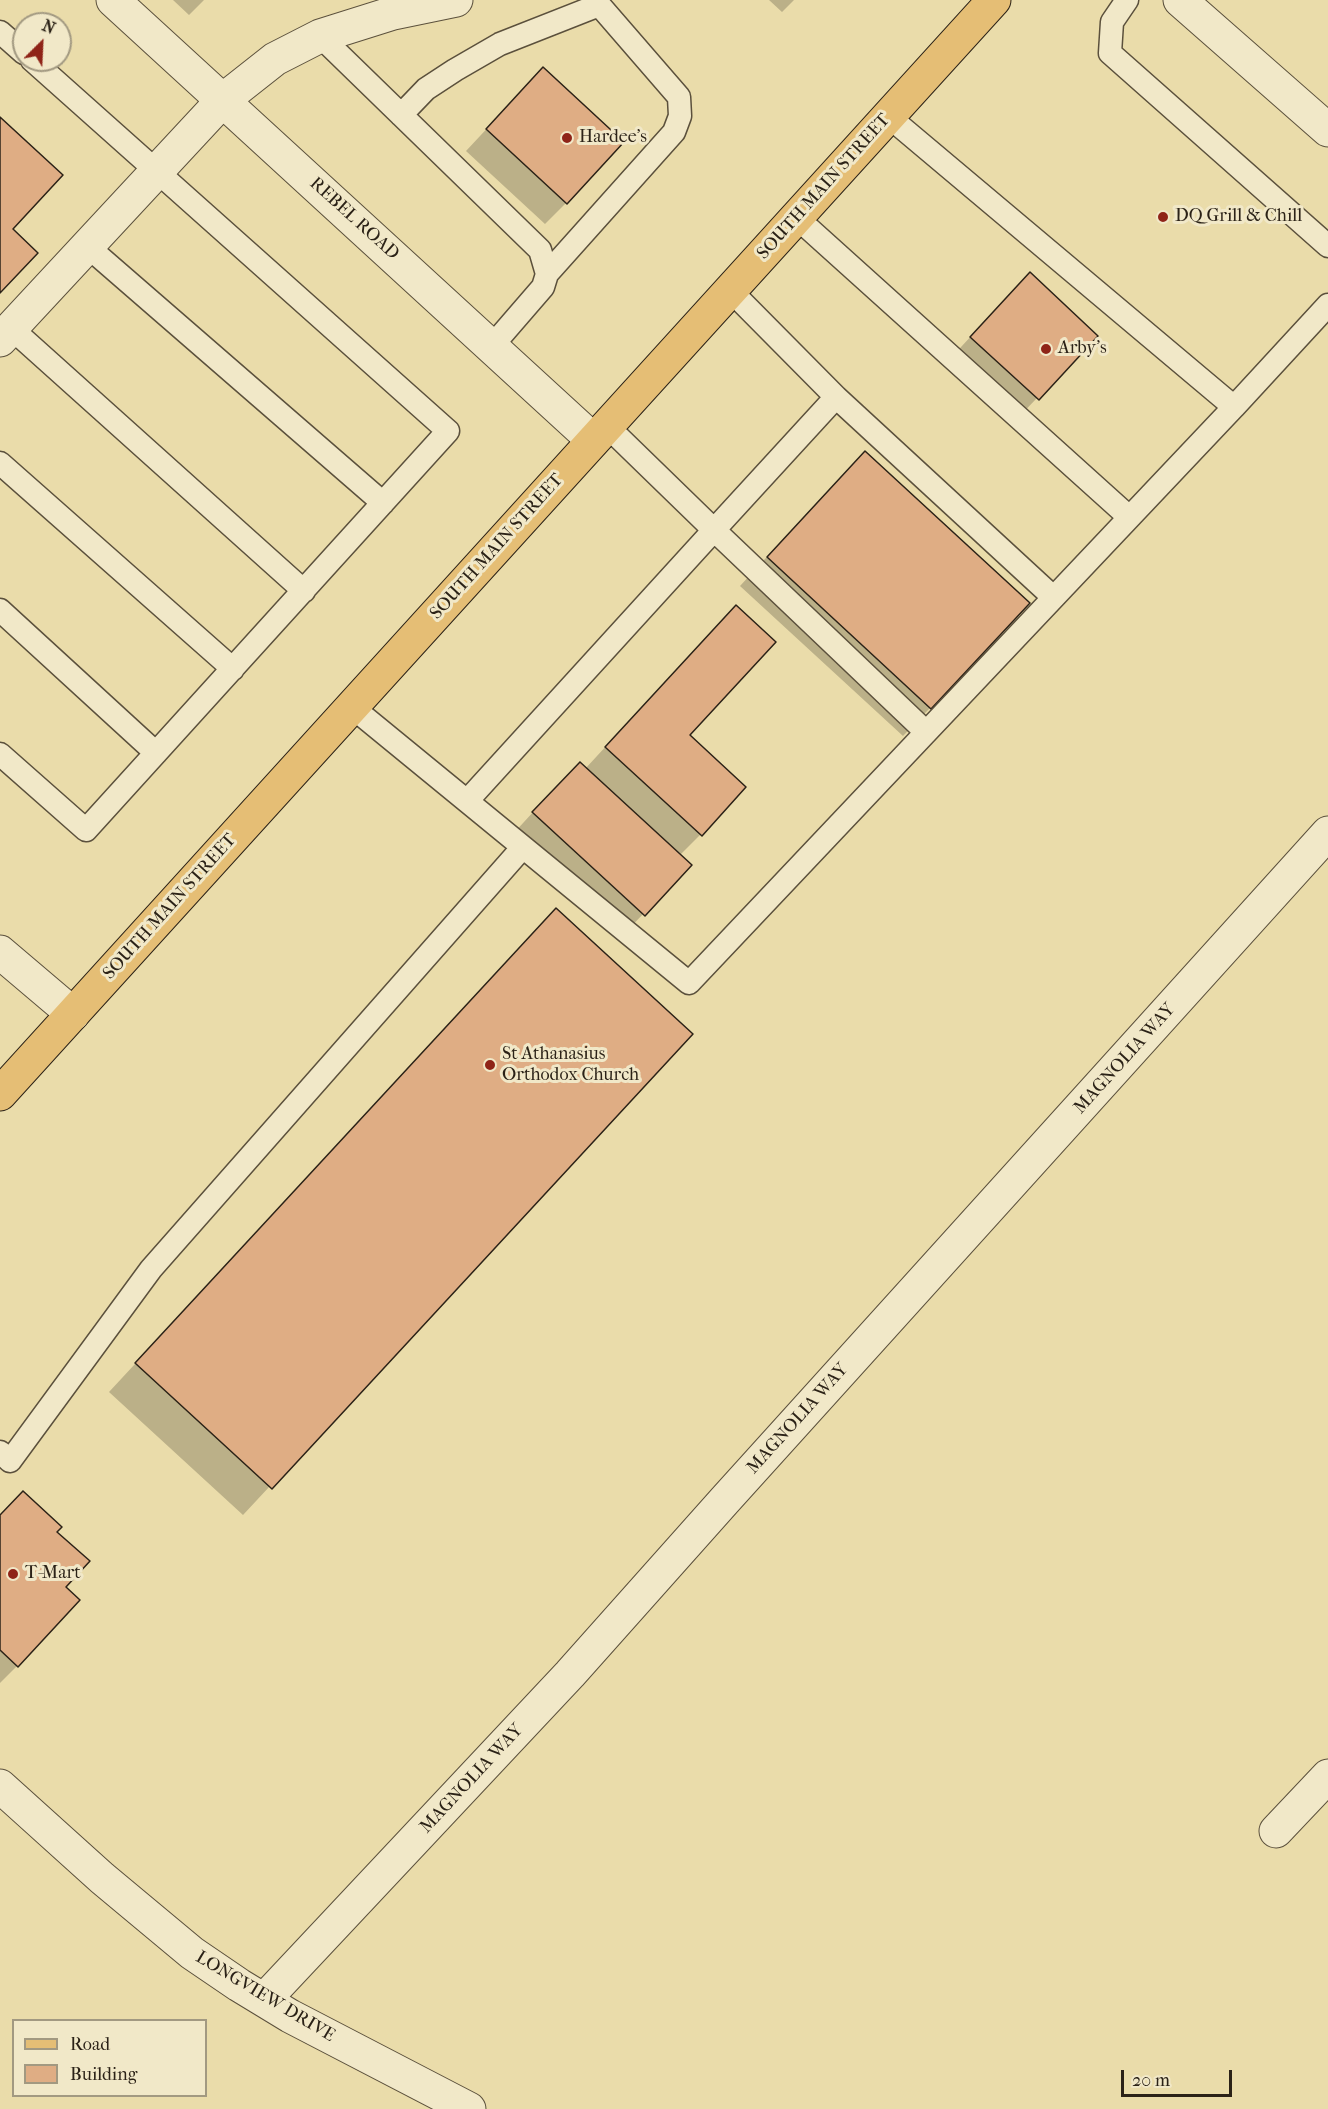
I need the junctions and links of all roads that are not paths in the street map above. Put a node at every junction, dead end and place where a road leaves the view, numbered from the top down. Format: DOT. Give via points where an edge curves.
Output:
graph roads {
  1 [pos="113,0"];
  2 [pos="456,0"];
  3 [pos="994,0"];
  4 [pos="1127,0"];
  5 [pos="1180,0"];
  6 [pos="597,2"];
  7 [pos="0,32"];
  8 [pos="320,36"];
  9 [pos="12,42"];
  10 [pos="45,72"];
  11 [pos="223,100"];
  12 [pos="401,115"];
  13 [pos="888,116"];
  14 [pos="1328,130"];
  15 [pos="156,171"];
  16 [pos="796,217"];
  17 [pos="87,246"];
  18 [pos="1328,246"];
  19 [pos="547,274"];
  20 [pos="730,290"];
  21 [pos="1328,305"];
  22 [pos="6,334"];
  23 [pos="492,346"];
  24 [pos="836,397"];
  25 [pos="1234,407"];
  26 [pos="600,433"];
  27 [pos="0,463"];
  28 [pos="383,503"];
  29 [pos="1129,517"];
  30 [pos="714,530"];
  31 [pos="304,591"];
  32 [pos="1053,597"];
  33 [pos="0,610"];
  34 [pos="233,669"];
  35 [pos="352,707"];
  36 [pos="925,731"];
  37 [pos="156,753"];
  38 [pos="0,754"];
  39 [pos="467,801"];
  40 [pos="1328,833"];
  41 [pos="522,847"];
  42 [pos="0,952"];
  43 [pos="73,1014"];
  44 [pos="0,1094"];
  45 [pos="0,1452"];
  46 [pos="1328,1776"];
  47 [pos="0,1786"];
  48 [pos="1276,1831"];
  49 [pos="264,2000"];
  50 [pos="469,2109"];
  1 -- 11 [label="street, REBEL ROAD"];
  2 -- 8 [label="street"];
  3 -- 13 [label="main road, SOUTH MAIN STREET"];
  4 -- 18 [label="lane" via="1112,22 1110,53"];
  5 -- 14 [label="street"];
  6 -- 12 [label="lane" via="500,44 426,89"];
  6 -- 19 [label="lane" via="679,97 680,116 674,132"];
  7 -- 9 [label="lane"];
  8 -- 11 [label="street" via="275,59"];
  8 -- 12 [label="lane"];
  10 -- 15 [label="lane"];
  11 -- 15 [label="street"];
  11 -- 23 [label="street, REBEL ROAD"];
  12 -- 19 [label="lane" via="540,250"];
  13 -- 16 [label="main road, SOUTH MAIN STREET"];
  13 -- 25 [label="lane"];
  15 -- 17 [label="street"];
  15 -- 28 [label="lane" via="448,431"];
  16 -- 20 [label="main road, SOUTH MAIN STREET"];
  16 -- 29 [label="lane"];
  17 -- 22 [label="street"];
  17 -- 28 [label="lane"];
  19 -- 23 [label="lane" via="543,287"];
  20 -- 24 [label="lane"];
  20 -- 26 [label="main road, SOUTH MAIN STREET"];
  21 -- 25 [label="lane"];
  22 -- 31 [label="lane"];
  23 -- 26 [label="street, REBEL ROAD"];
  24 -- 30 [label="lane"];
  24 -- 32 [label="lane"];
  25 -- 29 [label="lane"];
  26 -- 30 [label="lane"];
  26 -- 35 [label="main road, SOUTH MAIN STREET"];
  27 -- 34 [label="lane"];
  28 -- 31 [label="lane"];
  29 -- 32 [label="lane"];
  30 -- 36 [label="lane"];
  30 -- 39 [label="lane"];
  31 -- 34 [label="lane"];
  32 -- 36 [label="lane"];
  33 -- 37 [label="lane"];
  34 -- 37 [label="lane"];
  35 -- 39 [label="lane"];
  35 -- 43 [label="main road, SOUTH MAIN STREET"];
  36 -- 41 [label="lane" via="689,983"];
  37 -- 38 [label="lane" via="86,830"];
  39 -- 41 [label="lane"];
  40 -- 49 [label="street, MAGNOLIA WAY" via="555,1691"];
  41 -- 45 [label="lane" via="151,1269 10,1461"];
  42 -- 43 [label="street"];
  43 -- 44 [label="main road, SOUTH MAIN STREET"];
  46 -- 48 [label="street"];
  47 -- 49 [label="street, LONGVIEW DRIVE" via="192,1953"];
  49 -- 50 [label="street, LONGVIEW DRIVE"];
}
